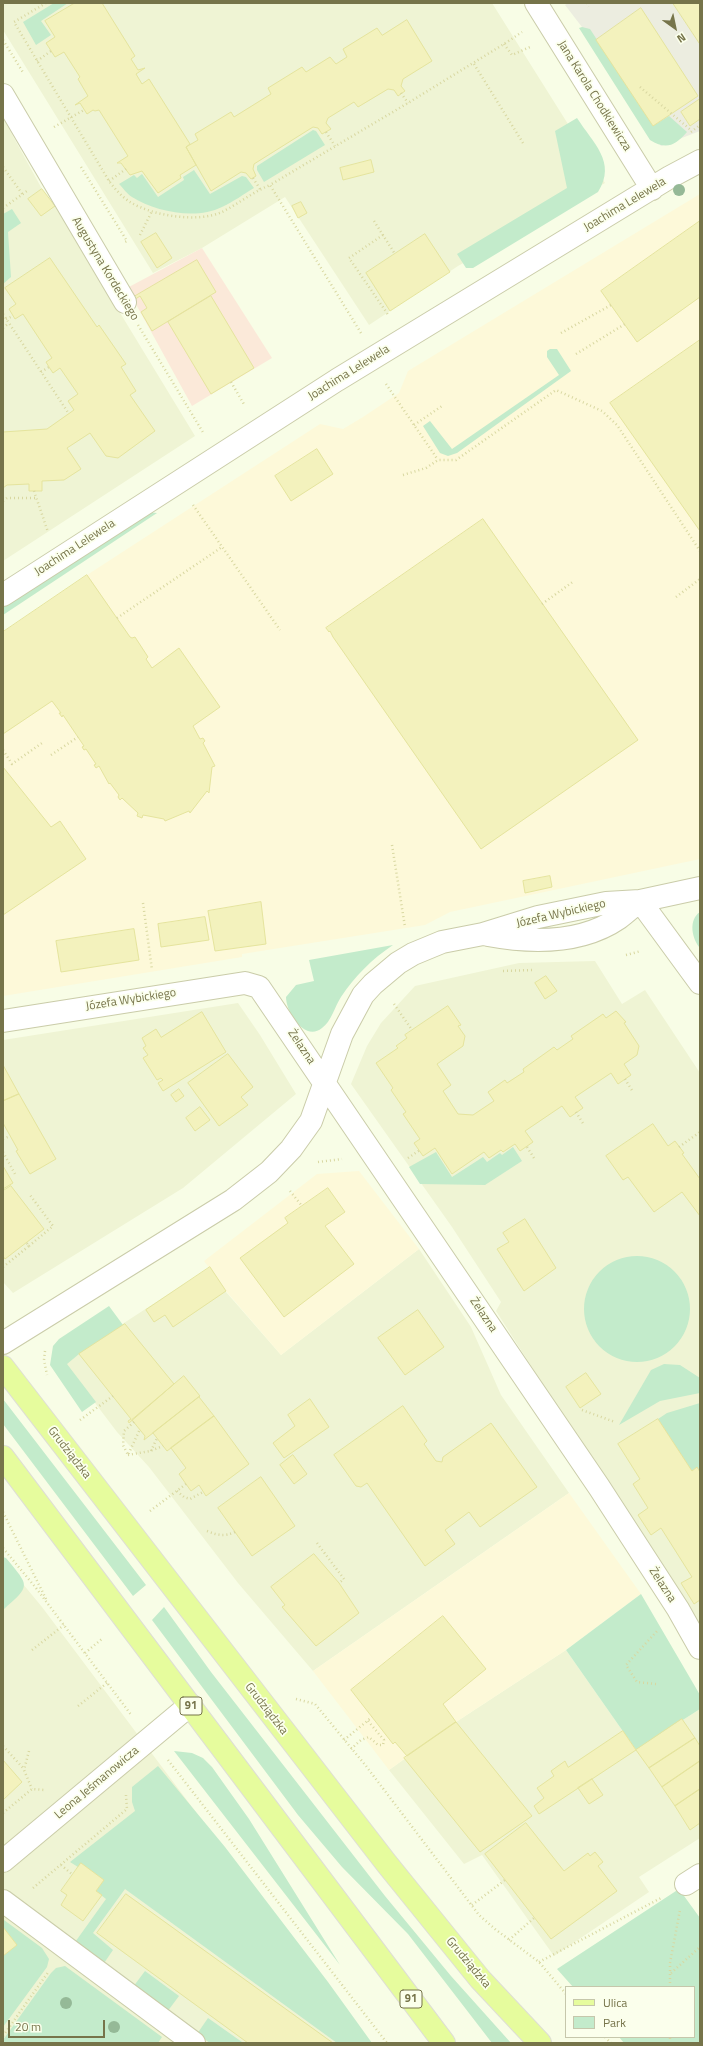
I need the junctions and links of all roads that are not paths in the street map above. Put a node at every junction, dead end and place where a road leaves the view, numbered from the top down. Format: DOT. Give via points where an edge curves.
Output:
graph roads {
  1 [pos="536,3"];
  2 [pos="3,95"];
  3 [pos="700,161"];
  4 [pos="652,189"];
  5 [pos="125,302"];
  6 [pos="3,595"];
  7 [pos="700,888"];
  8 [pos="640,901"];
  9 [pos="700,983"];
  10 [pos="259,987"];
  11 [pos="3,1021"];
  12 [pos="325,1084"];
  13 [pos="3,1343"];
  14 [pos="3,1367"];
  15 [pos="3,1457"];
  16 [pos="700,1648"];
  17 [pos="190,1705"];
  18 [pos="3,1861"];
  19 [pos="7,1904"];
  20 [pos="194,2043"];
  21 [pos="444,2043"];
  22 [pos="540,2043"];
  1 -- 4 [label="street, Jana Karola Chodkiewicza"];
  2 -- 5 [label="street, Augustyna Kordeckiego"];
  3 -- 4 [label="street, Joachima Lelewela"];
  4 -- 6 [label="street, Joachima Lelewela" via="396,343"];
  7 -- 8 [label="street, Józefa Wybickiego"];
  8 -- 9 [label="street"];
  8 -- 12 [label="street, Józefa Wybickiego" via="606,903 554,913 429,947 398,963 363,995 342,1034"];
  10 -- 11 [label="street, Józefa Wybickiego" via="245,983"];
  10 -- 12 [label="street, Żelazna"];
  12 -- 13 [label="street, Józefa Wybickiego" via="311,1121 301,1137 269,1172 250,1188"];
  12 -- 16 [label="street, Żelazna" via="599,1488 678,1609"];
  14 -- 22 [label="main road, Grudziądzka" via="388,1864 480,1979"];
  15 -- 17 [label="main road, 91"];
  17 -- 18 [label="street, Leona Jeśmanowicza"];
  17 -- 21 [label="main road, 91"];
  19 -- 20 [label="street"];
}
